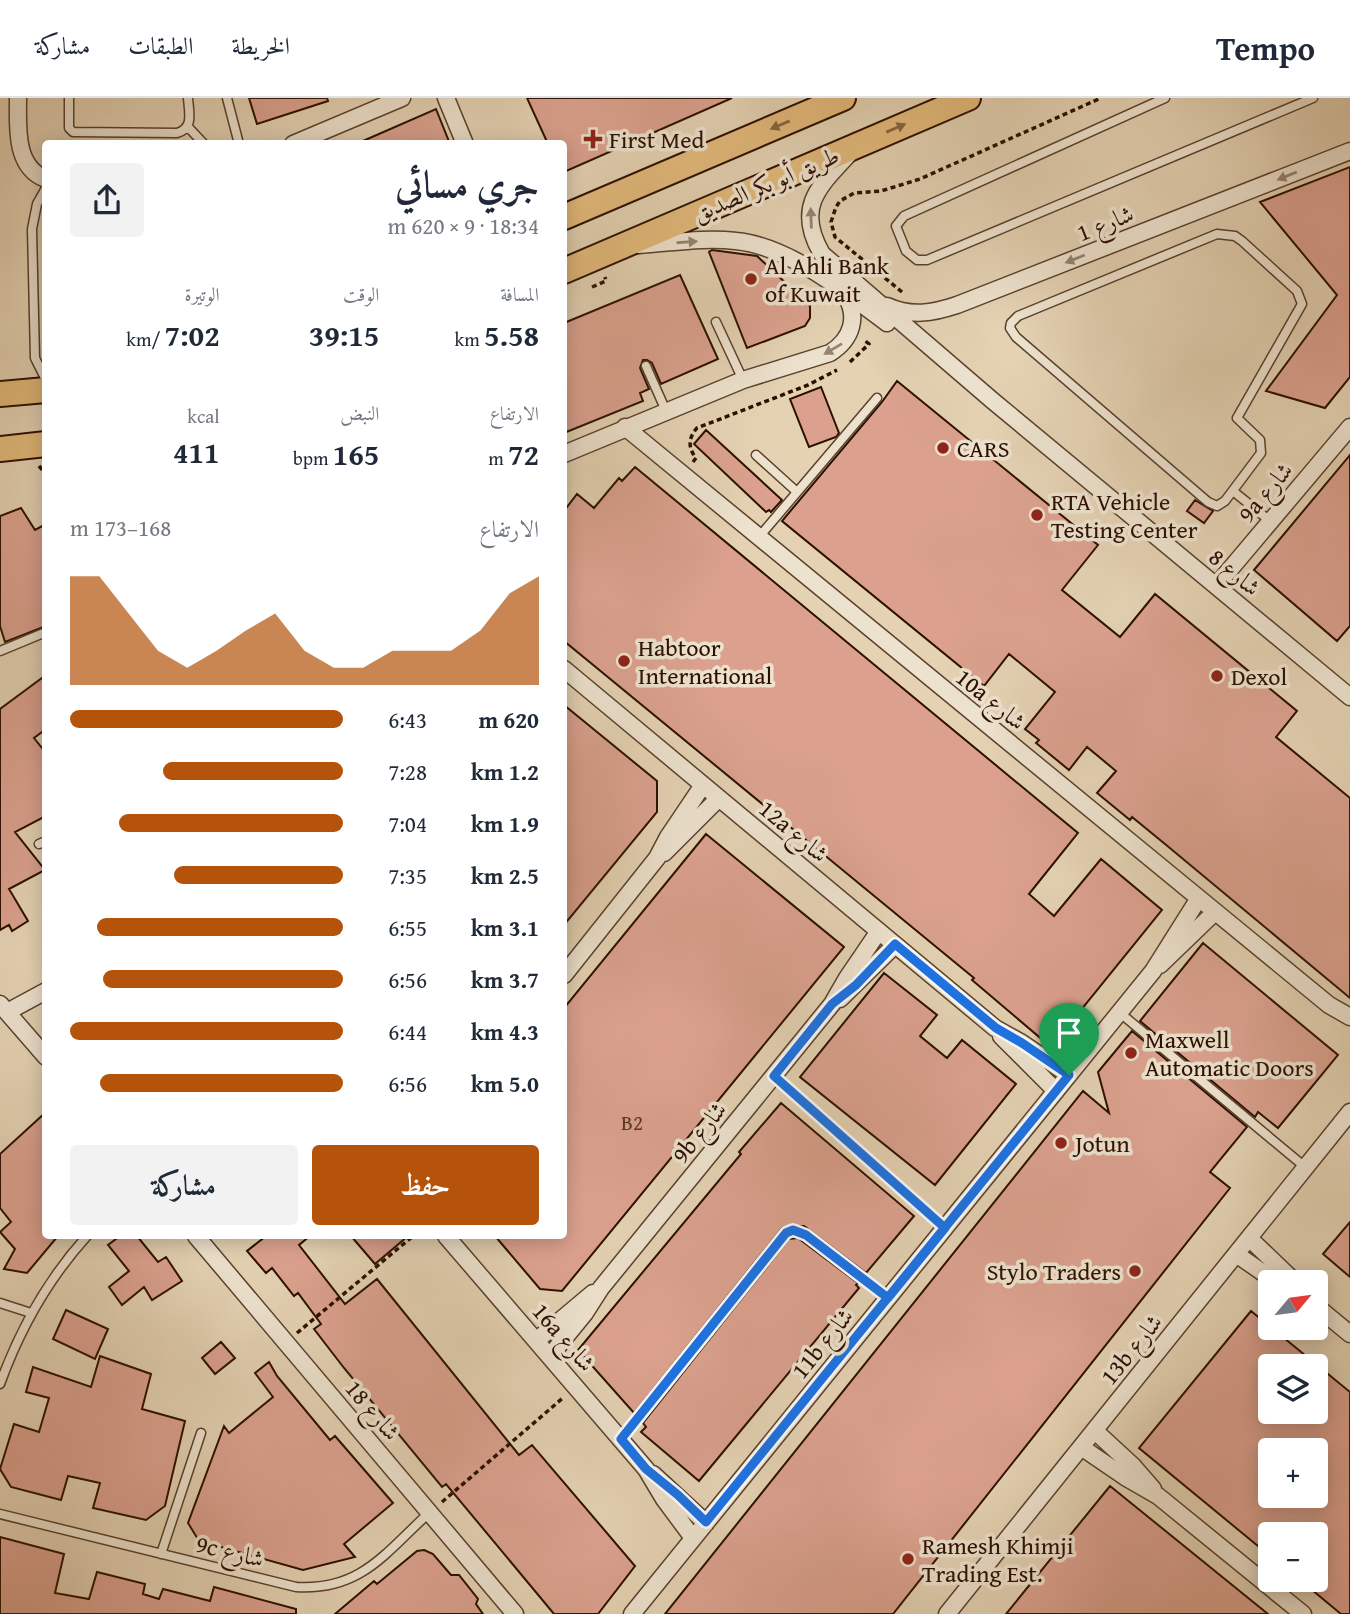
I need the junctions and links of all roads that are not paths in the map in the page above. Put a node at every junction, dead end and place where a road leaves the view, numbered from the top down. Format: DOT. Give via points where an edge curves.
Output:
graph roads {
  1 [pos="18,98"];
  2 [pos="69,98"];
  3 [pos="188,98"];
  4 [pos="227,98"];
  5 [pos="402,98"];
  6 [pos="446,98"];
  7 [pos="843,98"];
  8 [pos="968,98"];
  9 [pos="1165,98"];
  10 [pos="1313,98"];
  11 [pos="188,127"];
  12 [pos="200,140"];
  13 [pos="238,140"];
  14 [pos="302,140"];
  15 [pos="463,140"];
  16 [pos="860,143"];
  17 [pos="1350,150"];
  18 [pos="42,176"];
  19 [pos="42,195"];
  20 [pos="567,216"];
  21 [pos="619,247"];
  22 [pos="567,270"];
  23 [pos="844,291"];
  24 [pos="875,300"];
  25 [pos="716,322"];
  26 [pos="646,366"];
  27 [pos="743,380"];
  28 [pos="40,388"];
  29 [pos="0,394"];
  30 [pos="877,398"];
  31 [pos="993,401"];
  32 [pos="0,410"];
  33 [pos="666,411"];
  34 [pos="625,427"];
  35 [pos="1350,427"];
  36 [pos="42,444"];
  37 [pos="0,449"];
  38 [pos="567,453"];
  39 [pos="756,455"];
  40 [pos="1233,491"];
  41 [pos="797,492"];
  42 [pos="1270,522"];
  43 [pos="759,537"];
  44 [pos="1216,586"];
  45 [pos="42,634"];
  46 [pos="0,651"];
  47 [pos="567,672"];
  48 [pos="1350,697"];
  49 [pos="703,785"];
  50 [pos="719,798"];
  51 [pos="657,858"];
  52 [pos="1199,898"];
  53 [pos="1215,912"];
  54 [pos="879,931"];
  55 [pos="895,944"];
  56 [pos="567,971"];
  57 [pos="1153,971"];
  58 [pos="42,993"];
  59 [pos="832,1004"];
  60 [pos="1329,1005"];
  61 [pos="3,1008"];
  62 [pos="1119,1012"];
  63 [pos="1350,1017"];
  64 [pos="996,1028"];
  65 [pos="1350,1031"];
  66 [pos="42,1052"];
  67 [pos="1069,1075"];
  68 [pos="774,1076"];
  69 [pos="1056,1091"];
  70 [pos="1350,1112"];
  71 [pos="1306,1167"];
  72 [pos="945,1228"];
  73 [pos="1249,1238"];
  74 [pos="85,1239"];
  75 [pos="199,1239"];
  76 [pos="449,1239"];
  77 [pos="1236,1254"];
  78 [pos="1259,1270"];
  79 [pos="1282,1270"];
  80 [pos="601,1288"];
  81 [pos="888,1298"];
  82 [pos="0,1303"];
  83 [pos="31,1313"];
  84 [pos="1328,1316"];
  85 [pos="1350,1334"];
  86 [pos="537,1340"];
  87 [pos="550,1356"];
  88 [pos="0,1384"];
  89 [pos="1095,1431"];
  90 [pos="201,1433"];
  91 [pos="621,1439"];
  92 [pos="1081,1447"];
  93 [pos="646,1469"];
  94 [pos="1158,1496"];
  95 [pos="430,1512"];
  96 [pos="0,1514"];
  97 [pos="706,1522"];
  98 [pos="694,1538"];
  99 [pos="161,1554"];
  100 [pos="951,1613"];
  101 [pos="515,1614"];
  102 [pos="632,1614"];
  103 [pos="1303,1614"];
  1 -- 18 [label="street" via="24,158"];
  2 -- 11 [label="lane" via="69,128 73,132 177,133"];
  3 -- 11 [label="lane"];
  4 -- 13 [label="lane"];
  5 -- 14 [label="street"];
  6 -- 15 [label="street"];
  7 -- 20 [label="main road, طريق أبو بكر الصديق, one-way"];
  16 -- 8 [label="main road, طريق أبو بكر الصديق, one-way"];
  9 -- 10 [label="lane" via="900,218 896,226 905,251 918,260 928,260"];
  11 -- 12 [label="lane"];
  16 -- 21 [label="main road, طريق أبو بكر الصديق"];
  24 -- 16 [label="street, شارع 8, one-way" via="822,254 810,222 810,205 817,190"];
  17 -- 24 [label="street, شارع 1, one-way" via="939,311 918,314"];
  19 -- 28 [label="lane" via="32,229"];
  21 -- 22 [label="main road, طريق أبو بكر الصديق"];
  21 -- 23 [label="street, شارع 8, one-way" via="720,239 758,244"];
  23 -- 27 [label="street, one-way" via="853,313 848,337 840,346"];
  23 -- 31 [label="street, شارع 8"];
  24 -- 31 [label="street, شارع 8"];
  25 -- 27 [label="lane"];
  26 -- 33 [label="lane"];
  27 -- 33 [label="street"];
  28 -- 29 [label="main road"];
  28 -- 32 [label="main road"];
  30 -- 41 [label="lane"];
  31 -- 44 [label="street, شارع 8"];
  33 -- 34 [label="street"];
  34 -- 38 [label="street"];
  34 -- 43 [label="street, 10a شارع"];
  35 -- 42 [label="street, 9a شارع"];
  36 -- 37 [label="main road"];
  39 -- 41 [label="lane"];
  40 -- 40 [label="lane" via="1222,504 1208,502 1016,337 1010,328 1014,319 1209,236 1226,234 1242,241 1297,292 1302,304 1237,418 1262,446"];
  40 -- 42 [label="lane"];
  41 -- 43 [label="lane"];
  42 -- 44 [label="street, 9a شارع"];
  43 -- 52 [label="street, 10a شارع"];
  44 -- 48 [label="street, شارع 8"];
  45 -- 46 [label="lane"];
  47 -- 49 [label="street, 12a شارع"];
  49 -- 50 [label="street, 12a شارع"];
  49 -- 51 [label="street"];
  50 -- 51 [label="street"];
  50 -- 54 [label="street, 12a شارع"];
  51 -- 56 [label="street"];
  52 -- 53 [label="street, 10a شارع"];
  52 -- 57 [label="street, 11b شارع"];
  53 -- 57 [label="street, 11b شارع"];
  53 -- 60 [label="street, 10a شارع"];
  54 -- 55 [label="street, 12a شارع"];
  54 -- 59 [label="street, 9b شارع"];
  55 -- 59 [label="street, 9b شارع"];
  55 -- 64 [label="street, 12a شارع"];
  57 -- 62 [label="street, 11b شارع"];
  58 -- 61 [label="street"];
  59 -- 68 [label="street, 9b شارع"];
  60 -- 63 [label="street, 10a شارع"];
  60 -- 65 [label="street, 10a شارع"];
  61 -- 66 [label="street"];
  62 -- 67 [label="street, 11b شارع"];
  62 -- 71 [label="lane"];
  64 -- 67 [label="street, 12a شارع"];
  64 -- 69 [label="street, 12a شارع"];
  67 -- 69 [label="street, 11b شارع"];
  68 -- 72 [label="lane"];
  68 -- 80 [label="street, 9b شارع"];
  69 -- 72 [label="street, 11b شارع"];
  70 -- 71 [label="street, 13b شارع"];
  71 -- 73 [label="street, 13b شارع"];
  72 -- 81 [label="street, 11b شارع"];
  73 -- 77 [label="street, 13b شارع"];
  73 -- 79 [label="street"];
  74 -- 83 [label="lane"];
  75 -- 95 [label="street, شارع 18"];
  76 -- 86 [label="street, 16a شارع"];
  77 -- 78 [label="street"];
  77 -- 89 [label="street, 13b شارع"];
  80 -- 86 [label="street, 9b شارع"];
  80 -- 87 [label="street, 9b شارع"];
  81 -- 91 [label="lane" via="806,1235 793,1230 786,1233"];
  81 -- 97 [label="street, 11b شارع"];
  82 -- 83 [label="lane"];
  83 -- 88 [label="lane"];
  84 -- 85 [label="street"];
  86 -- 87 [label="street, 16a شارع"];
  87 -- 91 [label="street, 16a شارع"];
  89 -- 92 [label="street, 13b شارع"];
  89 -- 94 [label="street"];
  90 -- 99 [label="lane"];
  91 -- 93 [label="street, 16a شارع"];
  92 -- 94 [label="street"];
  92 -- 100 [label="street, 13b شارع"];
  93 -- 97 [label="street, 16a شارع"];
  93 -- 98 [label="street, 16a شارع"];
  94 -- 103 [label="street"];
  95 -- 99 [label="lane, 9c شارع" via="369,1568 335,1585 296,1587"];
  95 -- 101 [label="street, شارع 18"];
  96 -- 99 [label="lane, 9c شارع"];
  97 -- 98 [label="street, 11b شارع"];
  98 -- 102 [label="street, 11b شارع"];
}
